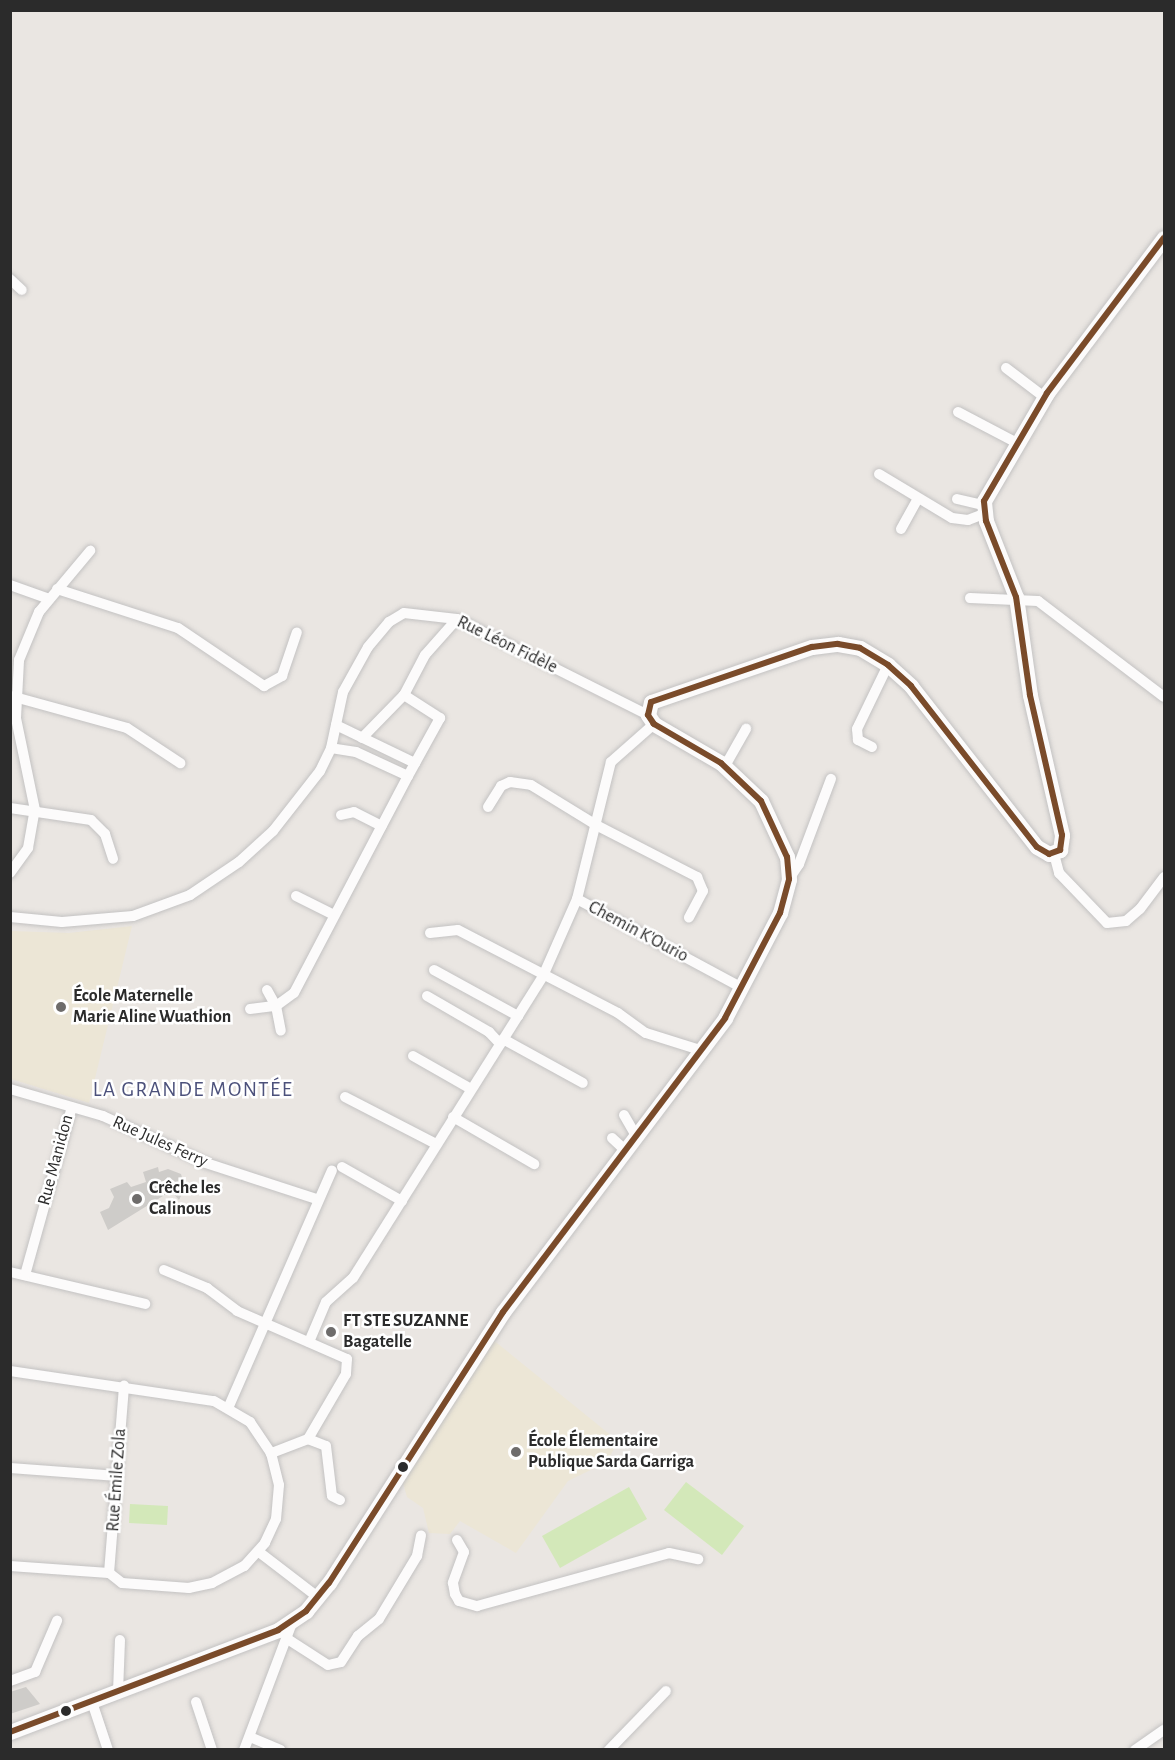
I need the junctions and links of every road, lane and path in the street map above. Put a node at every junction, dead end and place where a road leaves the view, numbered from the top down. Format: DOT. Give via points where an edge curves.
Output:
graph roads {
  1 [pos="1164,238"];
  2 [pos="10,279"];
  3 [pos="22,290"];
  4 [pos="1006,368"];
  5 [pos="1044,397"];
  6 [pos="958,412"];
  7 [pos="1017,443"];
  8 [pos="879,474"];
  9 [pos="915,496"];
  10 [pos="957,499"];
  11 [pos="904,510"];
  12 [pos="984,510"];
  13 [pos="901,529"];
  14 [pos="90,551"];
  15 [pos="10,585"];
  16 [pos="57,589"];
  17 [pos="1016,597"];
  18 [pos="49,598"];
  19 [pos="970,598"];
  20 [pos="457,619"];
  21 [pos="297,632"];
  22 [pos="888,665"];
  23 [pos="404,695"];
  24 [pos="13,696"];
  25 [pos="1164,697"];
  26 [pos="651,719"];
  27 [pos="336,725"];
  28 [pos="747,729"];
  29 [pos="362,738"];
  30 [pos="872,747"];
  31 [pos="331,748"];
  32 [pos="180,763"];
  33 [pos="415,763"];
  34 [pos="725,766"];
  35 [pos="408,776"];
  36 [pos="831,779"];
  37 [pos="488,807"];
  38 [pos="10,808"];
  39 [pos="35,810"];
  40 [pos="341,815"];
  41 [pos="596,825"];
  42 [pos="382,826"];
  43 [pos="1054,854"];
  44 [pos="113,859"];
  45 [pos="10,873"];
  46 [pos="1164,876"];
  47 [pos="789,879"];
  48 [pos="296,896"];
  49 [pos="577,899"];
  50 [pos="334,915"];
  51 [pos="10,917"];
  52 [pos="689,917"];
  53 [pos="430,933"];
  54 [pos="434,970"];
  55 [pos="543,976"];
  56 [pos="742,988"];
  57 [pos="267,990"];
  58 [pos="427,996"];
  59 [pos="276,1006"];
  60 [pos="250,1009"];
  61 [pos="518,1016"];
  62 [pos="281,1031"];
  63 [pos="502,1041"];
  64 [pos="703,1051"];
  65 [pos="413,1056"];
  66 [pos="583,1083"];
  67 [pos="10,1089"];
  68 [pos="471,1089"];
  69 [pos="345,1097"];
  70 [pos="72,1107"];
  71 [pos="624,1115"];
  72 [pos="453,1117"];
  73 [pos="636,1136"];
  74 [pos="612,1138"];
  75 [pos="436,1144"];
  76 [pos="625,1150"];
  77 [pos="534,1164"];
  78 [pos="316,1199"];
  79 [pos="402,1201"];
  80 [pos="164,1270"];
  81 [pos="10,1272"];
  82 [pos="25,1275"];
  83 [pos="145,1304"];
  84 [pos="263,1323"];
  85 [pos="309,1342"];
  86 [pos="10,1371"];
  87 [pos="124,1386"];
  88 [pos="229,1406"];
  89 [pos="308,1438"];
  90 [pos="271,1453"];
  91 [pos="10,1468"];
  92 [pos="118,1476"];
  93 [pos="340,1500"];
  94 [pos="421,1535"];
  95 [pos="457,1540"];
  96 [pos="259,1552"];
  97 [pos="698,1559"];
  98 [pos="10,1566"];
  99 [pos="109,1573"];
  100 [pos="319,1598"];
  101 [pos="57,1621"];
  102 [pos="292,1623"];
  103 [pos="120,1640"];
  104 [pos="289,1640"];
  105 [pos="10,1681"];
  106 [pos="666,1691"];
  107 [pos="118,1692"];
  108 [pos="92,1702"];
  109 [pos="196,1702"];
  110 [pos="1164,1730"];
  111 [pos="10,1732"];
  112 [pos="250,1737"];
  113 [pos="108,1749"];
  114 [pos="212,1749"];
  115 [pos="244,1749"];
  116 [pos="280,1749"];
  117 [pos="609,1749"];
  118 [pos="1135,1749"];
  1 -- 5 [label="main road"];
  2 -- 3 [label="street"];
  4 -- 5 [label="street"];
  5 -- 7 [label="main road"];
  6 -- 7 [label="street"];
  7 -- 12 [label="main road"];
  8 -- 9 [label="street"];
  9 -- 11 [label="street"];
  9 -- 12 [label="street" via="960,521"];
  9 -- 13 [label="street"];
  10 -- 12 [label="street"];
  12 -- 17 [label="main road"];
  14 -- 16 [label="street"];
  15 -- 18 [label="street"];
  16 -- 18 [label="street"];
  16 -- 21 [label="street" via="178,628 264,686 282,676"];
  17 -- 19 [label="street"];
  17 -- 25 [label="street" via="1038,601"];
  17 -- 43 [label="main road" via="1032,705 1062,835 1062,845"];
  18 -- 24 [label="street" via="26,640"];
  20 -- 23 [label="street" via="425,655"];
  20 -- 26 [label="street, Rue Léon Fidèle"];
  20 -- 27 [label="street, Rue Léon Fidèle" via="417,612 389,622 368,647 343,692"];
  22 -- 26 [label="main road" via="860,648 824,644 663,695 649,705"];
  22 -- 30 [label="street" via="857,729 858,740"];
  22 -- 43 [label="main road" via="1037,847"];
  23 -- 29 [label="street"];
  23 -- 33 [label="street" via="440,718"];
  24 -- 32 [label="street" via="127,728"];
  24 -- 39 [label="street"];
  26 -- 34 [label="main road"];
  26 -- 41 [label="street" via="611,762"];
  27 -- 29 [label="street"];
  27 -- 31 [label="street, Rue Léon Fidèle"];
  28 -- 34 [label="street"];
  29 -- 33 [label="street"];
  31 -- 35 [label="street" via="356,752"];
  31 -- 51 [label="street, Rue Léon Fidèle" via="273,831 239,862 190,895 167,906 99,921"];
  33 -- 35 [label="street"];
  34 -- 47 [label="main road" via="761,801 775,824 788,857"];
  35 -- 42 [label="street"];
  36 -- 47 [label="street" via="799,864"];
  37 -- 41 [label="street" via="501,786 522,783"];
  38 -- 39 [label="street"];
  39 -- 44 [label="street" via="97,824 111,845"];
  39 -- 45 [label="street" via="27,848"];
  40 -- 42 [label="street" via="354,812"];
  41 -- 49 [label="street"];
  41 -- 52 [label="street" via="701,880 703,891"];
  42 -- 50 [label="street"];
  43 -- 46 [label="street" via="1059,873 1107,923 1126,921"];
  47 -- 56 [label="main road" via="780,913"];
  48 -- 50 [label="street"];
  49 -- 55 [label="street, Chemin K'Ourio"];
  49 -- 56 [label="street, Chemin K'Ourio"];
  50 -- 59 [label="street" via="299,986"];
  53 -- 55 [label="street" via="458,930"];
  54 -- 61 [label="street"];
  55 -- 61 [label="street, Chemin K'Ourio"];
  55 -- 64 [label="street" via="618,1013 646,1033"];
  56 -- 64 [label="main road"];
  57 -- 59 [label="street"];
  58 -- 63 [label="street"];
  59 -- 60 [label="street"];
  59 -- 62 [label="street"];
  61 -- 63 [label="street, Chemin K'Ourio"];
  63 -- 66 [label="street"];
  63 -- 68 [label="street, Chemin K'Ourio"];
  64 -- 73 [label="main road"];
  65 -- 68 [label="street"];
  67 -- 70 [label="street, Rue Manidon"];
  68 -- 72 [label="street, Chemin K'Ourio"];
  69 -- 75 [label="street"];
  70 -- 78 [label="street, Rue Jules Ferry" via="135,1128 206,1163"];
  70 -- 82 [label="street, Rue Manidon"];
  71 -- 73 [label="street"];
  72 -- 75 [label="street, Chemin K'Ourio"];
  72 -- 77 [label="street"];
  73 -- 76 [label="main road"];
  74 -- 76 [label="street"];
  75 -- 79 [label="street, Chemin K'Ourio"];
  76 -- 100 [label="main road" via="503,1312"];
  78 -- 79 [label="street" via="337,1169"];
  78 -- 84 [label="street"];
  79 -- 85 [label="street, Chemin K'Ourio" via="353,1278 326,1302"];
  80 -- 84 [label="street" via="207,1288 229,1307"];
  81 -- 82 [label="street"];
  82 -- 83 [label="street"];
  84 -- 85 [label="street"];
  84 -- 88 [label="street"];
  85 -- 89 [label="street" via="341,1355 349,1365"];
  86 -- 87 [label="street"];
  87 -- 88 [label="street"];
  87 -- 92 [label="street, Rue Émile Zola"];
  88 -- 90 [label="street" via="250,1422"];
  89 -- 90 [label="street"];
  89 -- 93 [label="street" via="326,1446 332,1496"];
  90 -- 96 [label="street" via="279,1485 279,1505"];
  91 -- 92 [label="street"];
  92 -- 99 [label="street, Rue Émile Zola"];
  94 -- 104 [label="street" via="417,1556 379,1619 357,1636 341,1662 328,1665"];
  95 -- 97 [label="street" via="464,1552 453,1583 455,1594 459,1601 477,1606 669,1553"];
  96 -- 99 [label="street" via="231,1575 200,1587 130,1585"];
  96 -- 100 [label="street"];
  98 -- 99 [label="street"];
  100 -- 102 [label="main road"];
  101 -- 105 [label="street" via="35,1672"];
  102 -- 104 [label="street"];
  102 -- 107 [label="main road"];
  103 -- 107 [label="street"];
  104 -- 112 [label="street"];
  106 -- 117 [label="street"];
  107 -- 108 [label="main road"];
  108 -- 111 [label="main road"];
  108 -- 113 [label="street"];
  109 -- 114 [label="street"];
  110 -- 118 [label="street"];
  112 -- 115 [label="street"];
  112 -- 116 [label="street"];
}
